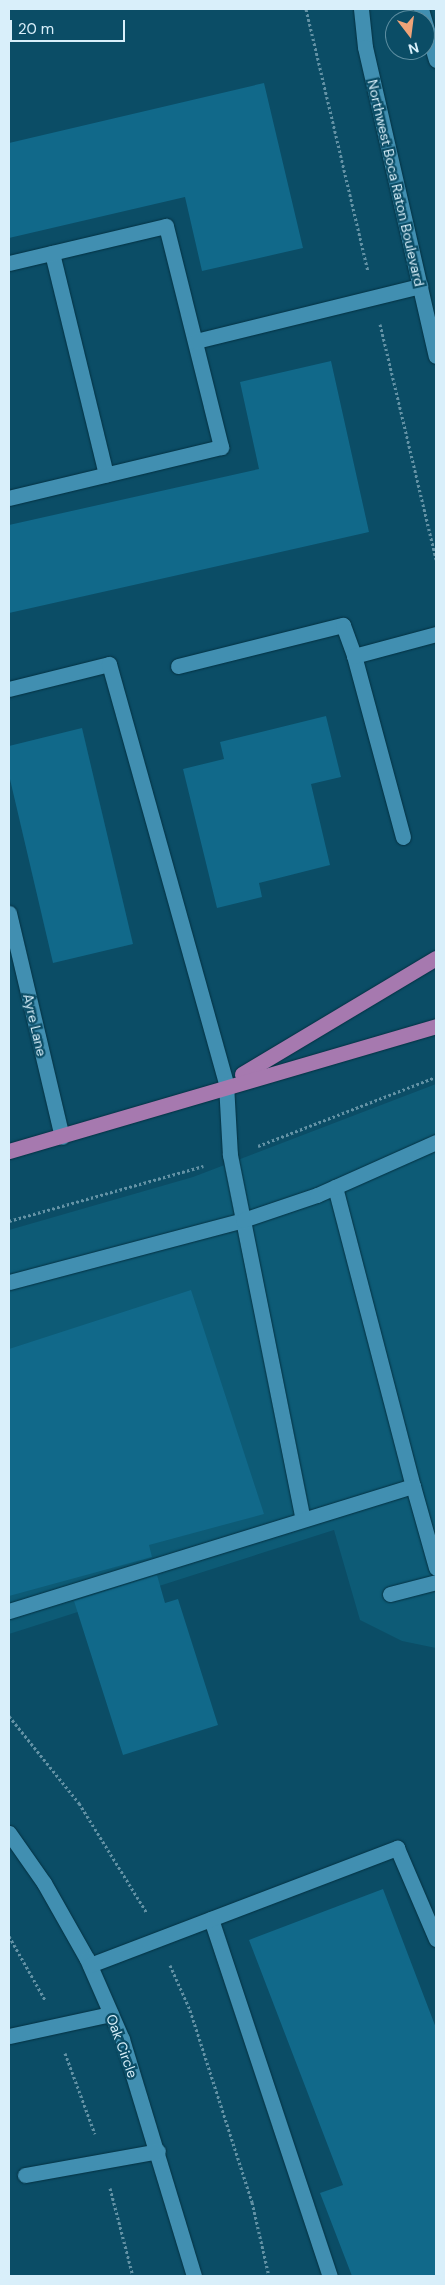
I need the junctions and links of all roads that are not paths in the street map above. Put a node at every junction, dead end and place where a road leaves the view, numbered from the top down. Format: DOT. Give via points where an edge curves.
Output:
graph roads {
  1 [pos="361,9"];
  2 [pos="421,9"];
  3 [pos="436,60"];
  4 [pos="52,254"];
  5 [pos="9,263"];
  6 [pos="420,286"];
  7 [pos="196,341"];
  8 [pos="436,356"];
  9 [pos="106,475"];
  10 [pos="9,498"];
  11 [pos="436,634"];
  12 [pos="354,656"];
  13 [pos="178,666"];
  14 [pos="9,689"];
  15 [pos="403,837"];
  16 [pos="9,913"];
  17 [pos="436,958"];
  18 [pos="436,1026"];
  19 [pos="226,1084"];
  20 [pos="62,1137"];
  21 [pos="436,1142"];
  22 [pos="9,1151"];
  23 [pos="336,1187"];
  24 [pos="244,1220"];
  25 [pos="9,1282"];
  26 [pos="413,1486"];
  27 [pos="303,1519"];
  28 [pos="436,1568"];
  29 [pos="436,1582"];
  30 [pos="390,1594"];
  31 [pos="9,1611"];
  32 [pos="9,1833"];
  33 [pos="211,1919"];
  34 [pos="436,1939"];
  35 [pos="90,1966"];
  36 [pos="111,2014"];
  37 [pos="9,2036"];
  38 [pos="158,2151"];
  39 [pos="25,2175"];
  40 [pos="194,2276"];
  41 [pos="330,2276"];
  1 -- 6 [label="street, Northwest Boca Raton Boulevard" via="365,47"];
  2 -- 3 [label="street"];
  4 -- 5 [label="street"];
  4 -- 7 [label="street" via="166,226"];
  4 -- 9 [label="street"];
  6 -- 7 [label="street"];
  6 -- 8 [label="street, Northwest Boca Raton Boulevard"];
  7 -- 9 [label="street" via="221,447"];
  9 -- 10 [label="street"];
  11 -- 12 [label="street"];
  12 -- 13 [label="street" via="343,625"];
  12 -- 15 [label="street"];
  14 -- 19 [label="street" via="109,664"];
  16 -- 20 [label="street, Ayre Lane"];
  17 -- 19 [label="main road"];
  18 -- 19 [label="main road"];
  19 -- 20 [label="main road"];
  19 -- 24 [label="street" via="230,1155"];
  20 -- 22 [label="main road"];
  21 -- 23 [label="street"];
  23 -- 24 [label="street"];
  23 -- 26 [label="street"];
  24 -- 25 [label="street"];
  24 -- 27 [label="street"];
  26 -- 27 [label="street"];
  26 -- 28 [label="street"];
  27 -- 31 [label="street"];
  29 -- 30 [label="street"];
  32 -- 35 [label="street, Oak Circle" via="44,1883"];
  33 -- 34 [label="street" via="397,1848"];
  33 -- 35 [label="street"];
  33 -- 41 [label="street"];
  35 -- 36 [label="street, Oak Circle"];
  36 -- 37 [label="street"];
  36 -- 38 [label="street, Oak Circle"];
  38 -- 39 [label="street" via="104,2164"];
  38 -- 40 [label="street, Oak Circle"];
}
